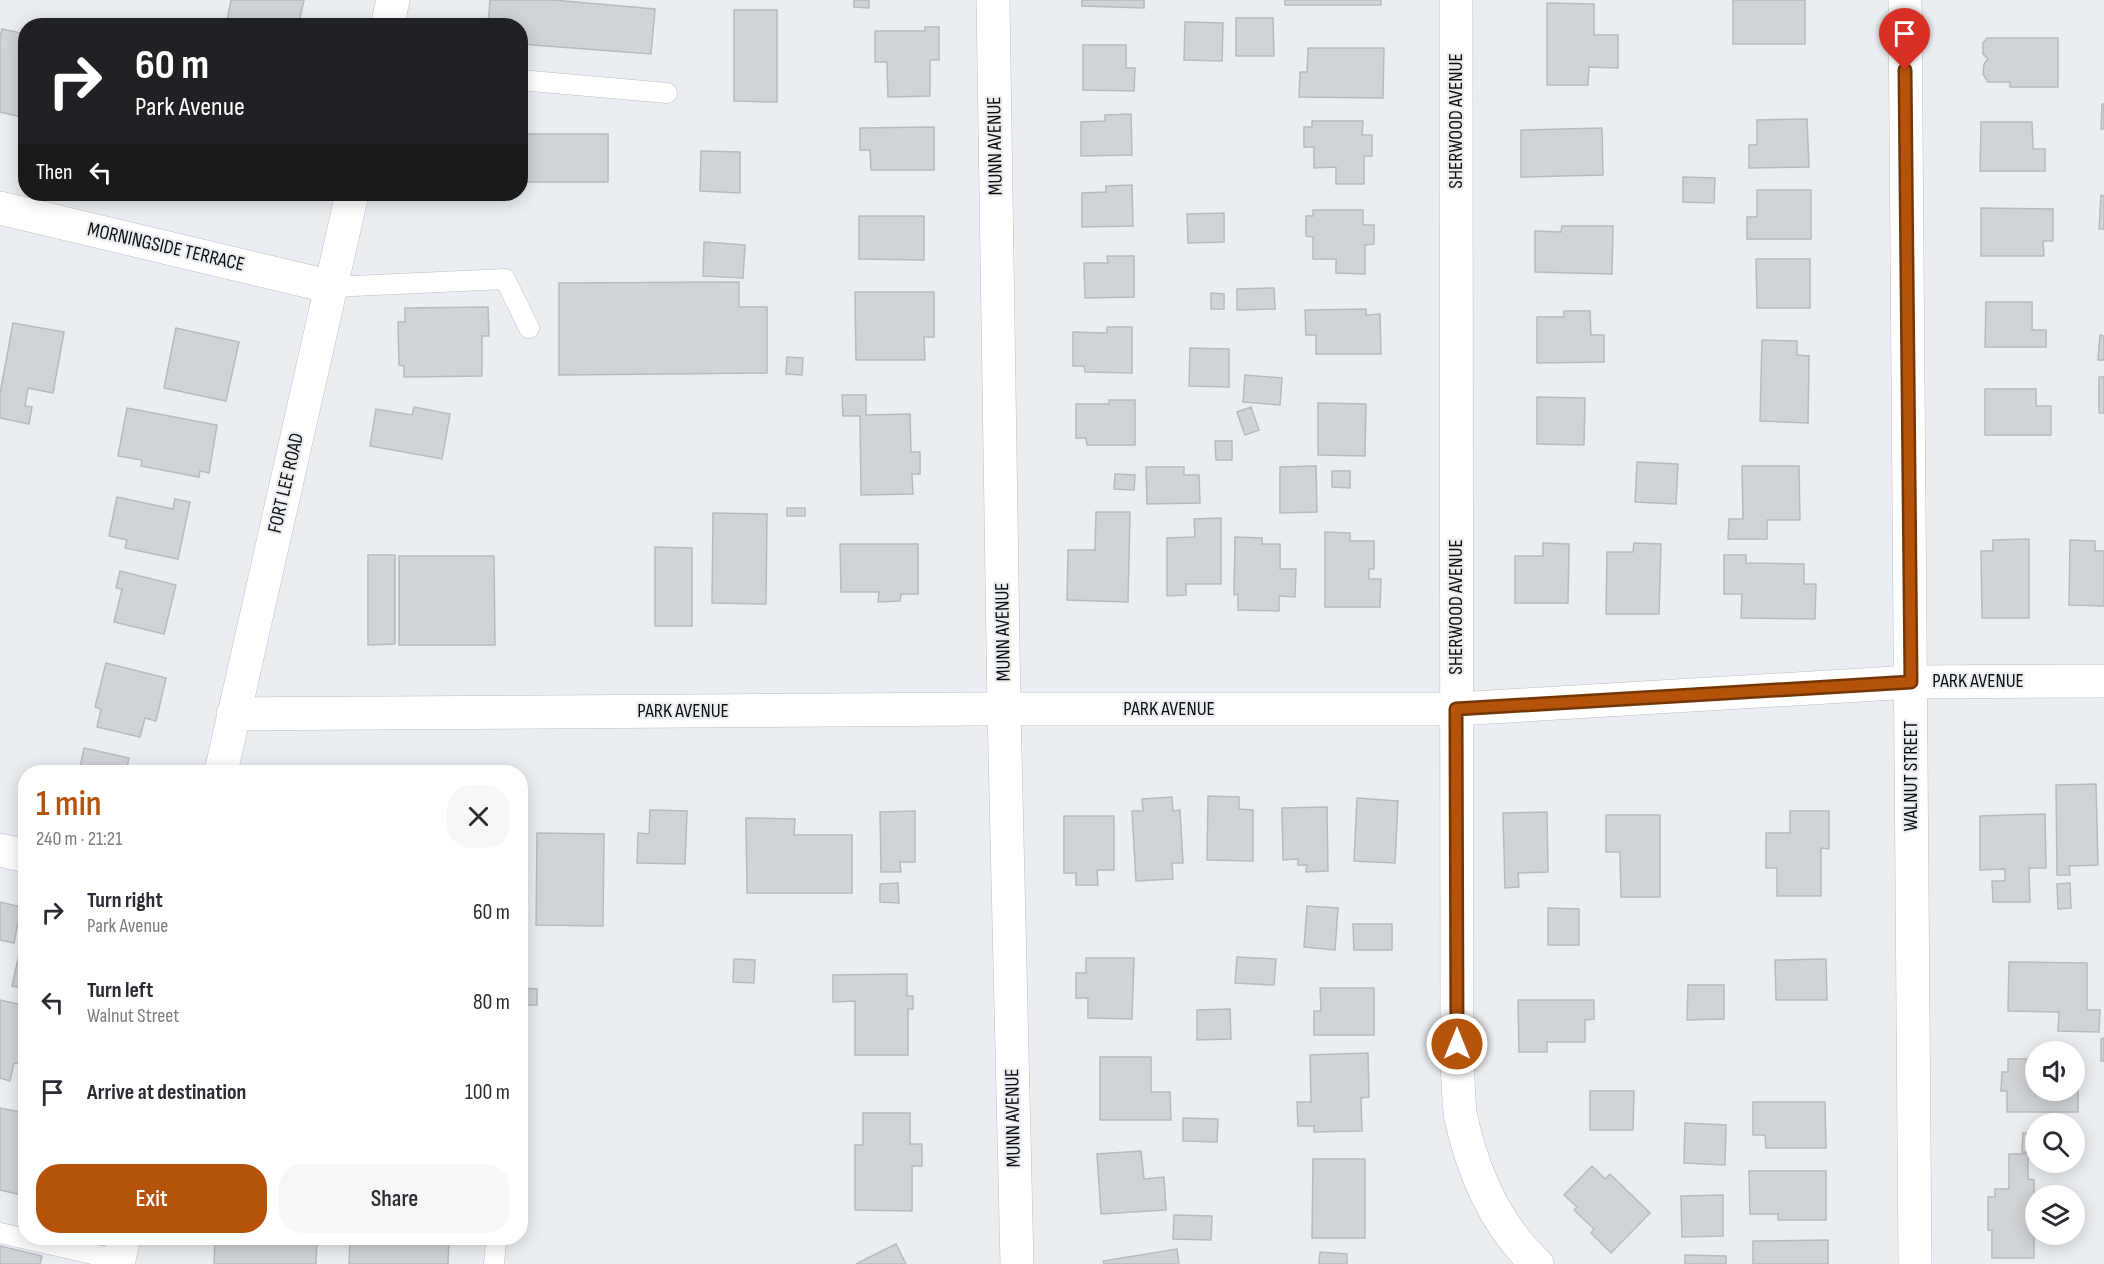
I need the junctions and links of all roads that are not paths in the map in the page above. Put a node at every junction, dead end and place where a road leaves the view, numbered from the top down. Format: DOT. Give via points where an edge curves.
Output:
graph roads {
  1 [pos="393,0"];
  2 [pos="993,0"];
  3 [pos="1456,0"];
  4 [pos="1905,0"];
  5 [pos="389,18"];
  6 [pos="528,81"];
  7 [pos="667,93"];
  8 [pos="350,201"];
  9 [pos="0,208"];
  10 [pos="332,287"];
  11 [pos="530,328"];
  12 [pos="2104,681"];
  13 [pos="1911,682"];
  14 [pos="1004,709"];
  15 [pos="1456,709"];
  16 [pos="233,714"];
  17 [pos="222,765"];
  18 [pos="0,850"];
  19 [pos="18,854"];
  20 [pos="0,1233"];
  21 [pos="18,1236"];
  22 [pos="69,1245"];
  23 [pos="496,1245"];
  24 [pos="120,1254"];
  25 [pos="494,1264"];
  26 [pos="1017,1264"];
  27 [pos="1537,1264"];
  28 [pos="1915,1264"];
  1 -- 5 [label="street"];
  2 -- 14 [label="street, MUNN AVENUE"];
  3 -- 15 [label="street, SHERWOOD AVENUE"];
  4 -- 13 [label="street, WALNUT STREET"];
  6 -- 7 [label="lane"];
  8 -- 10 [label="street, FORT LEE ROAD"];
  9 -- 10 [label="street, MORNINGSIDE TERRACE"];
  10 -- 11 [label="lane" via="505,279"];
  10 -- 16 [label="street, FORT LEE ROAD"];
  12 -- 13 [label="street, PARK AVENUE"];
  13 -- 15 [label="street, PARK AVENUE"];
  13 -- 28 [label="street, WALNUT STREET"];
  14 -- 15 [label="street, PARK AVENUE"];
  14 -- 16 [label="street, PARK AVENUE"];
  14 -- 26 [label="street, MUNN AVENUE"];
  15 -- 27 [label="street, SHERWOOD AVENUE" via="1457,1067 1461,1116 1472,1162 1494,1210"];
  16 -- 17 [label="street, FORT LEE ROAD"];
  18 -- 19 [label="street"];
  20 -- 21 [label="lane"];
  22 -- 24 [label="lane"];
  23 -- 25 [label="lane"];
}
